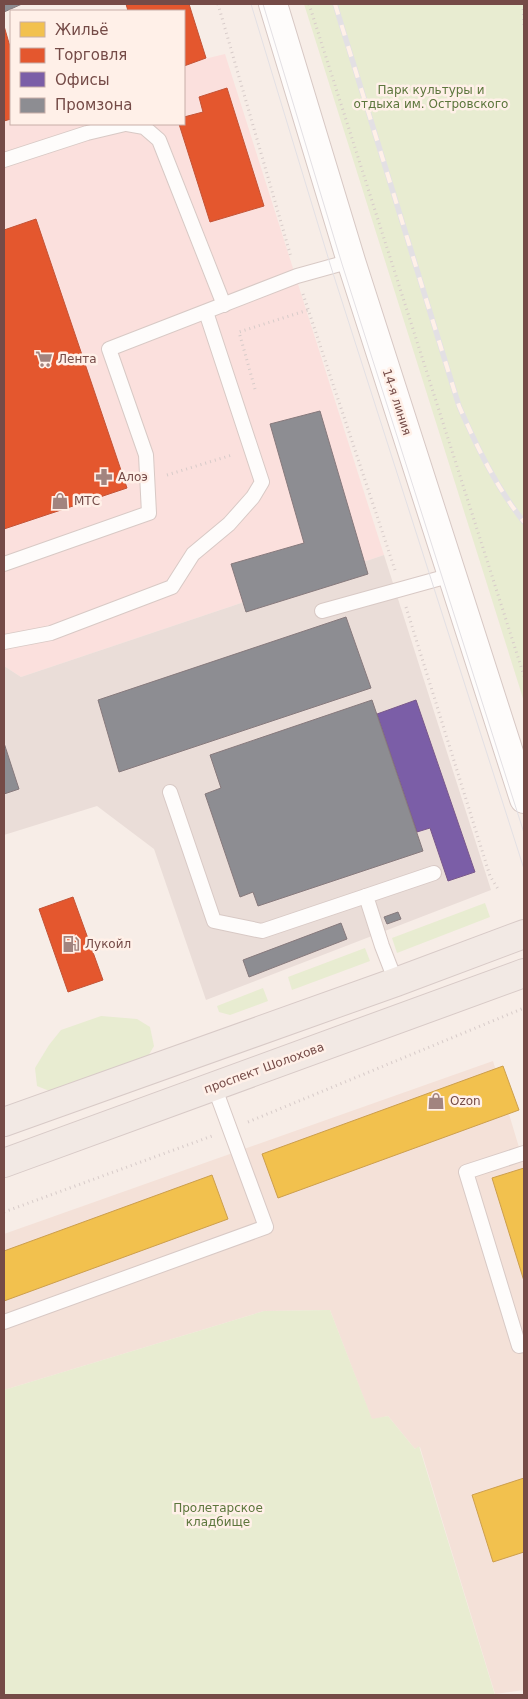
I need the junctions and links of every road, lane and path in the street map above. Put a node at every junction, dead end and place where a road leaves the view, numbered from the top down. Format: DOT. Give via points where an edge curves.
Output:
graph roads {
  1 [pos="218,4"];
  2 [pos="273,4"];
  3 [pos="309,4"];
  4 [pos="523,4"];
  5 [pos="524,28"];
  6 [pos="122,125"];
  7 [pos="132,125"];
  8 [pos="4,160"];
  9 [pos="351,261"];
  10 [pos="296,276"];
  11 [pos="224,305"];
  12 [pos="308,310"];
  13 [pos="206,312"];
  14 [pos="256,396"];
  15 [pos="252,449"];
  16 [pos="147,481"];
  17 [pos="4,564"];
  18 [pos="452,575"];
  19 [pos="322,611"];
  20 [pos="4,642"];
  21 [pos="524,676"];
  22 [pos="170,792"];
  23 [pos="524,800"];
  24 [pos="434,873"];
  25 [pos="366,896"];
  26 [pos="524,934"];
  27 [pos="524,973"];
  28 [pos="396,982"];
  29 [pos="524,1008"];
  30 [pos="214,1086"];
  31 [pos="4,1122"];
  32 [pos="230,1129"];
  33 [pos="524,1153"];
  34 [pos="4,1163"];
  35 [pos="4,1212"];
  36 [pos="4,1322"];
  37 [pos="524,1345"];
  1 -- 10 [label="path"];
  2 -- 9 [label="main road, 14-я линия"];
  3 -- 21 [label="path"];
  4 -- 5 [label="path"];
  6 -- 8 [label="lane"];
  7 -- 11 [label="lane" via="144,127 159,140"];
  9 -- 10 [label="lane"];
  9 -- 18 [label="main road, 14-я линия"];
  10 -- 11 [label="lane"];
  11 -- 13 [label="lane"];
  12 -- 14 [label="path" via="239,332"];
  13 -- 15 [label="lane"];
  13 -- 16 [label="lane" via="109,349 146,454"];
  15 -- 16 [label="path"];
  15 -- 20 [label="lane" via="262,482 258,490 229,524 193,554 172,587 50,633"];
  16 -- 17 [label="lane" via="149,513"];
  18 -- 19 [label="lane"];
  18 -- 23 [label="main road, 14-я линия"];
  22 -- 25 [label="lane" via="214,921 262,931"];
  24 -- 25 [label="lane"];
  25 -- 28 [label="lane"];
  26 -- 28 [label="main road"];
  27 -- 30 [label="main road, проспект Шолохова"];
  28 -- 31 [label="main road"];
  29 -- 32 [label="path"];
  30 -- 32 [label="lane"];
  30 -- 34 [label="main road, проспект Шолохова"];
  32 -- 35 [label="path"];
  32 -- 36 [label="lane" via="266,1227"];
  33 -- 37 [label="lane" via="466,1172 519,1346"];
}
